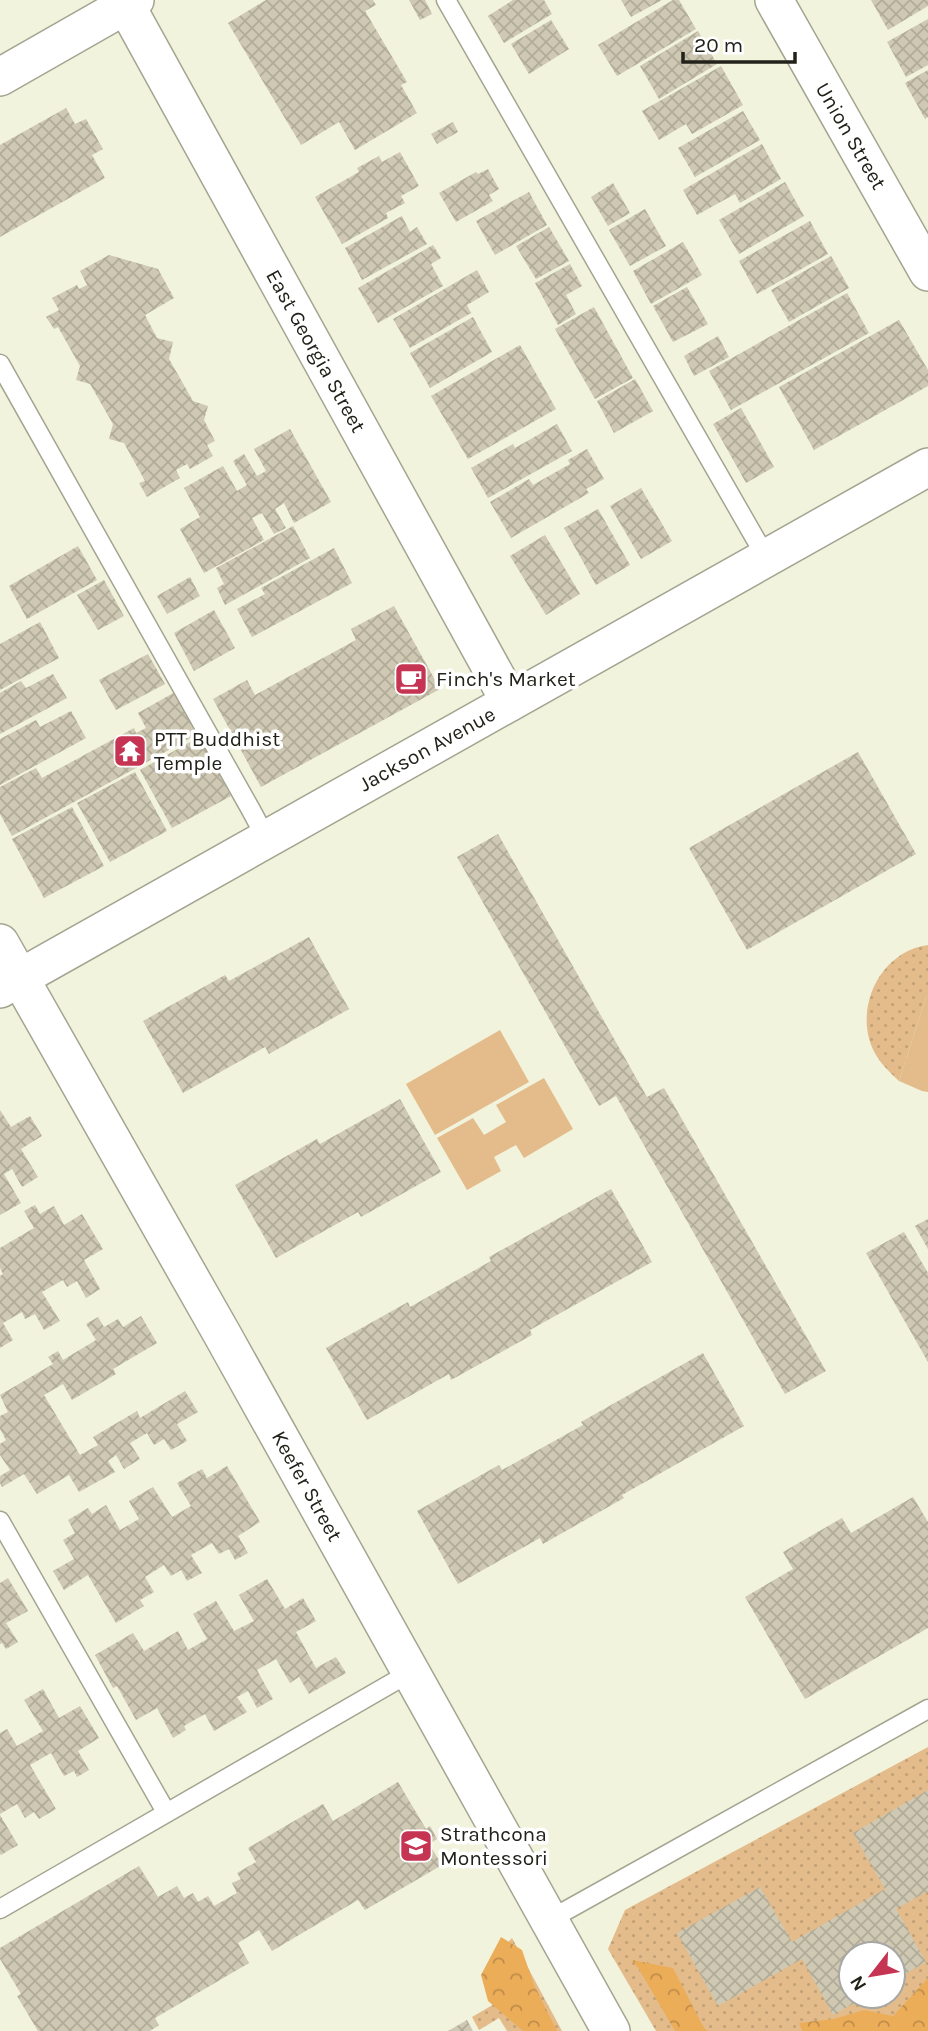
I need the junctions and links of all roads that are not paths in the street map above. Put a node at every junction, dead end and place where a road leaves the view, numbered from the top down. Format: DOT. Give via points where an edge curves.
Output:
graph roads {
  1 [pos="446,0"];
  2 [pos="774,0"];
  3 [pos="128,2"];
  4 [pos="0,77"];
  5 [pos="928,272"];
  6 [pos="0,364"];
  7 [pos="928,467"];
  8 [pos="767,559"];
  9 [pos="510,702"];
  10 [pos="266,838"];
  11 [pos="0,943"];
  12 [pos="10,983"];
  13 [pos="0,1521"];
  14 [pos="411,1672"];
  15 [pos="928,1709"];
  16 [pos="166,1812"];
  17 [pos="0,1909"];
  18 [pos="549,1920"];
  19 [pos="611,2031"];
  1 -- 8 [label="lane"];
  2 -- 5 [label="street, Union Street"];
  3 -- 4 [label="street"];
  3 -- 9 [label="street, East Georgia Street"];
  6 -- 10 [label="lane"];
  7 -- 8 [label="street, Jackson Avenue"];
  8 -- 9 [label="street, Jackson Avenue"];
  9 -- 10 [label="street, Jackson Avenue"];
  10 -- 12 [label="street, Jackson Avenue"];
  11 -- 12 [label="street, Keefer Street"];
  12 -- 14 [label="street, Keefer Street"];
  13 -- 16 [label="lane"];
  14 -- 16 [label="lane"];
  14 -- 18 [label="street, Keefer Street"];
  15 -- 18 [label="lane"];
  16 -- 17 [label="lane"];
  18 -- 19 [label="street, Keefer Street"];
}
